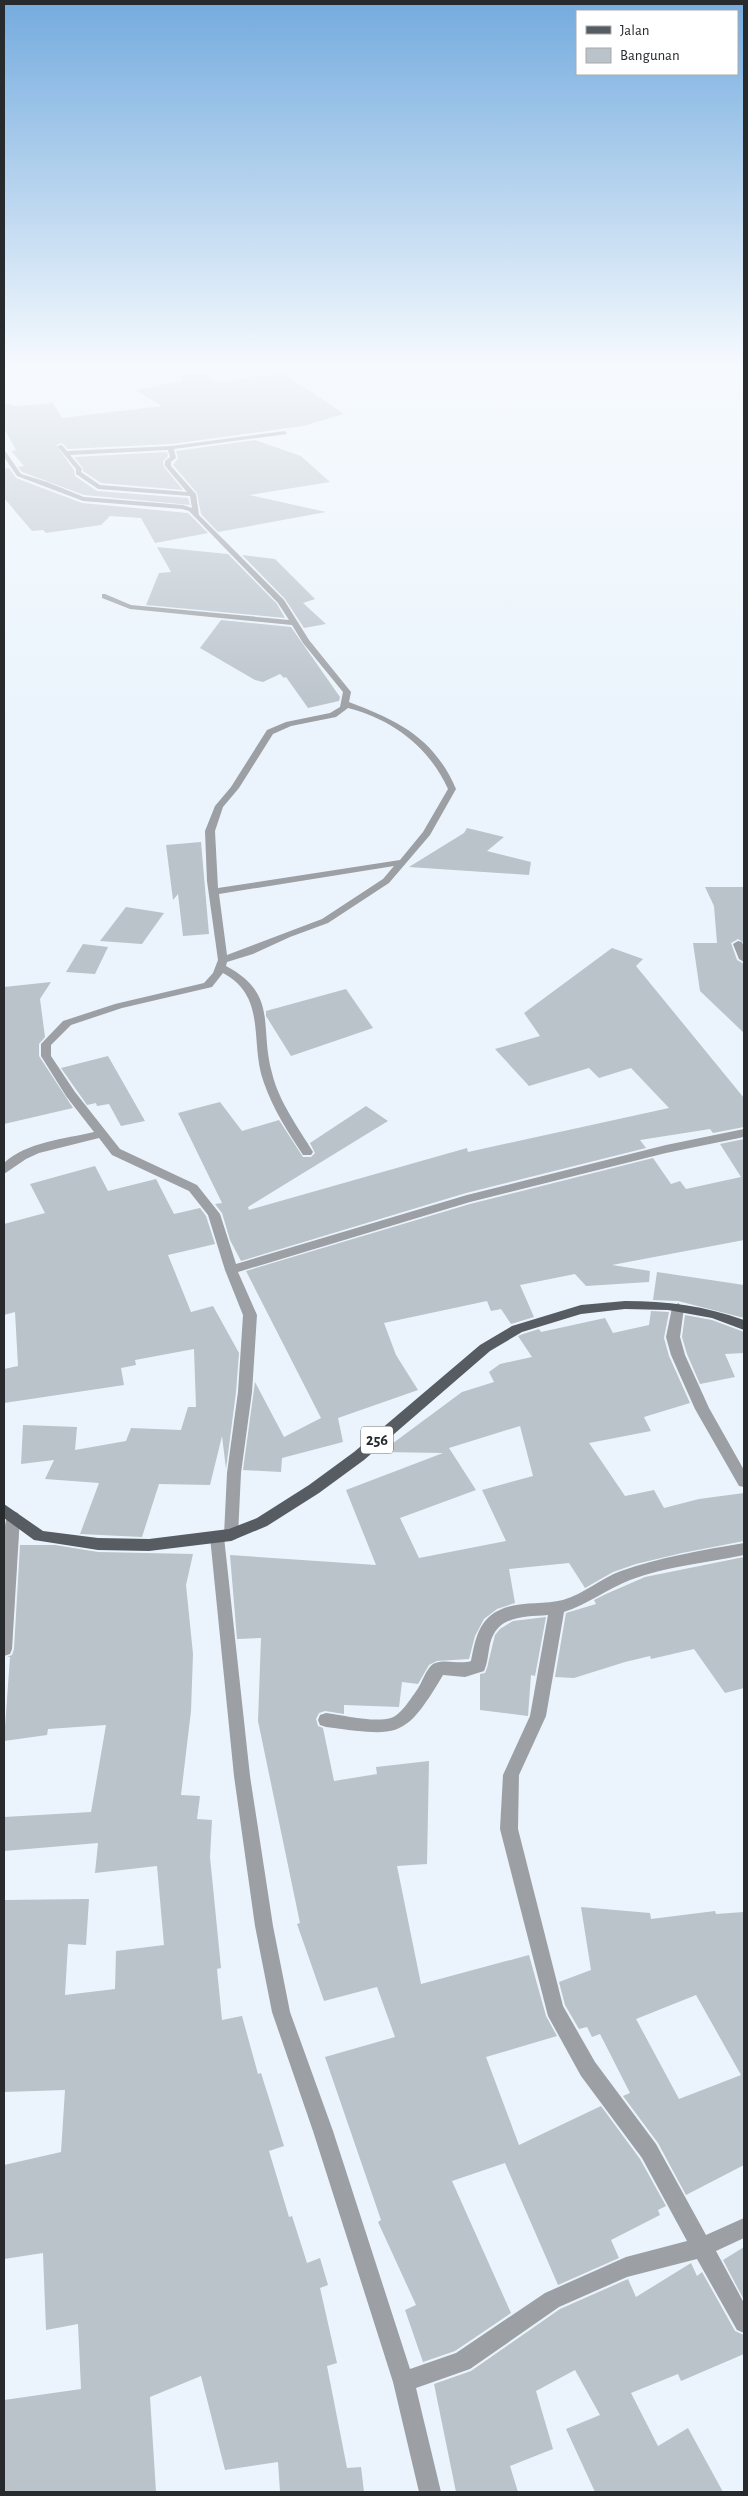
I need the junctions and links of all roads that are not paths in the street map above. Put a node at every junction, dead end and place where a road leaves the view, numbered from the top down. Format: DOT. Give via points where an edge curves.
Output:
graph roads {
  1 [pos="49,485"];
  2 [pos="96,485"];
  3 [pos="185,485"];
  4 [pos="193,494"];
  5 [pos="196,516"];
  6 [pos="105,596"];
  7 [pos="294,623"];
  8 [pos="346,704"];
  9 [pos="403,862"];
  10 [pos="214,892"];
  11 [pos="738,944"];
  12 [pos="744,959"];
  13 [pos="222,964"];
  14 [pos="744,1133"];
  15 [pos="100,1134"];
  16 [pos="307,1152"];
  17 [pos="4,1170"];
  18 [pos="231,1270"];
  19 [pos="678,1308"];
  20 [pos="744,1325"];
  21 [pos="744,1482"];
  22 [pos="8,1513"];
  23 [pos="224,1536"];
  24 [pos="744,1550"];
  25 [pos="557,1608"];
  26 [pos="4,1649"];
  27 [pos="326,1720"];
  28 [pos="744,2228"];
  29 [pos="702,2247"];
  30 [pos="744,2323"];
  31 [pos="404,2382"];
  32 [pos="430,2492"];
  1 -- 5 [label="street" via="84,499 183,507"];
  2 -- 4 [label="street"];
  3 -- 4 [label="street"];
  4 -- 5 [label="street"];
  5 -- 7 [label="street" via="281,602"];
  6 -- 7 [label="street" via="130,607"];
  7 -- 8 [label="street" via="347,692"];
  8 -- 9 [label="street" via="402,727 433,754 446,772 452,789 446,803 423,839"];
  8 -- 10 [label="street" via="333,715 278,727 270,732 235,788 219,806 210,831"];
  9 -- 10 [label="street"];
  9 -- 13 [label="street" via="386,881 324,921"];
  10 -- 13 [label="street"];
  11 -- 12 [label="street"];
  13 -- 15 [label="street" via="208,985 112,1008 67,1023 46,1044 46,1056"];
  13 -- 16 [label="street" via="242,980 254,998 262,1027 266,1073 281,1108"];
  14 -- 18 [label="street" via="666,1149 467,1199"];
  15 -- 17 [label="street" via="29,1153 17,1158"];
  15 -- 18 [label="street" via="116,1152 193,1188 214,1214"];
  18 -- 23 [label="street" via="250,1316 245,1392"];
  19 -- 20 [label="main road, 256" via="714,1314"];
  19 -- 21 [label="street" via="673,1337 678,1355 702,1409"];
  19 -- 23 [label="main road, 256" via="625,1305 581,1310 517,1329 485,1348 359,1456 321,1483 262,1522"];
  22 -- 23 [label="main road, 256" via="39,1536 98,1544 149,1545"];
  22 -- 26 [label="street"];
  23 -- 31 [label="street" via="242,1776 264,1926 281,2012"];
  24 -- 25 [label="street" via="657,1566 624,1577"];
  25 -- 27 [label="street" via="514,1610 496,1620 486,1630 478,1666 465,1670 437,1670 423,1694 402,1720 394,1724 375,1726"];
  25 -- 29 [label="street" via="538,1716 511,1775 509,1829 555,2009 588,2069 649,2151"];
  28 -- 29 [label="street"];
  29 -- 30 [label="street"];
  29 -- 31 [label="street" via="626,2267 560,2296 462,2362"];
  31 -- 32 [label="street"];
}
